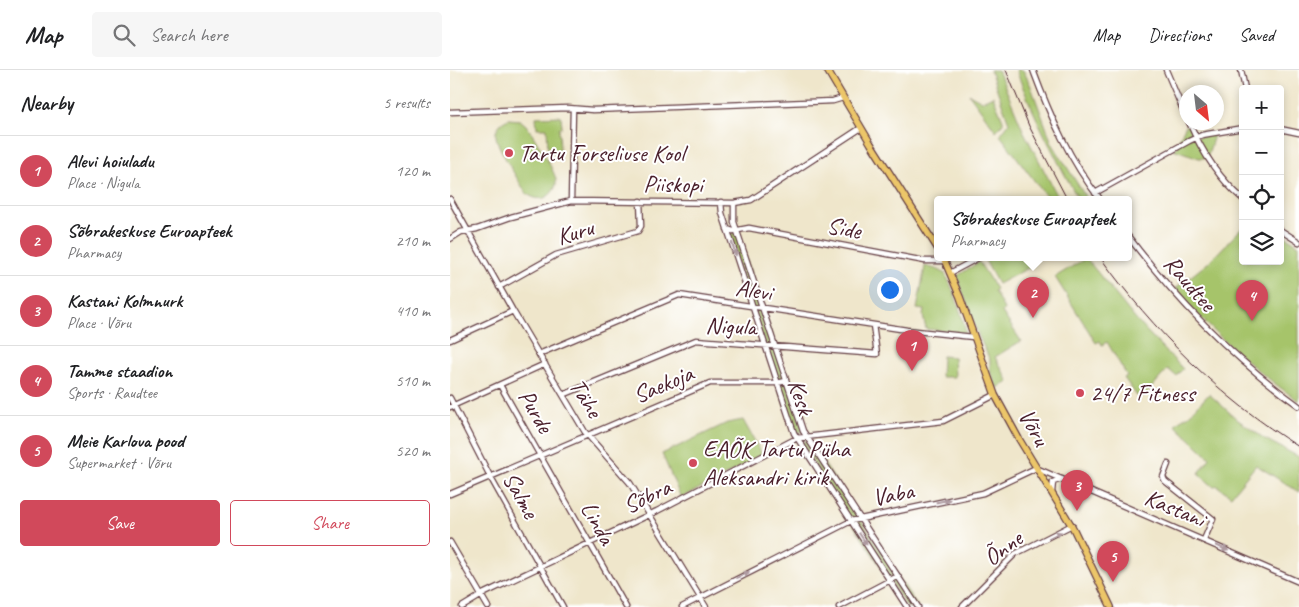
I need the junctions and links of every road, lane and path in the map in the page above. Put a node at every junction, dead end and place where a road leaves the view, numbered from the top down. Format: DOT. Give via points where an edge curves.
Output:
graph roads {
  1 [pos="827,70"];
  2 [pos="1033,70"];
  3 [pos="1166,70"];
  4 [pos="1241,70"];
  5 [pos="1244,85"];
  6 [pos="843,98"];
  7 [pos="1179,101"];
  8 [pos="572,109"];
  9 [pos="450,112"];
  10 [pos="861,128"];
  11 [pos="1239,129"];
  12 [pos="1192,130"];
  13 [pos="1284,130"];
  14 [pos="1299,133"];
  15 [pos="1196,138"];
  16 [pos="1095,193"];
  17 [pos="1239,195"];
  18 [pos="1098,196"];
  19 [pos="450,199"];
  20 [pos="571,201"];
  21 [pos="640,201"];
  22 [pos="721,202"];
  23 [pos="734,203"];
  24 [pos="727,229"];
  25 [pos="467,231"];
  26 [pos="737,231"];
  27 [pos="1284,233"];
  28 [pos="450,239"];
  29 [pos="1132,241"];
  30 [pos="1299,242"];
  31 [pos="934,243"];
  32 [pos="934,260"];
  33 [pos="945,261"];
  34 [pos="972,261"];
  35 [pos="950,273"];
  36 [pos="499,287"];
  37 [pos="752,308"];
  38 [pos="763,309"];
  39 [pos="513,311"];
  40 [pos="873,324"];
  41 [pos="974,337"];
  42 [pos="450,340"];
  43 [pos="765,346"];
  44 [pos="775,346"];
  45 [pos="539,354"];
  46 [pos="545,364"];
  47 [pos="786,382"];
  48 [pos="778,383"];
  49 [pos="500,385"];
  50 [pos="563,395"];
  51 [pos="995,395"];
  52 [pos="450,398"];
  53 [pos="1299,406"];
  54 [pos="452,407"];
  55 [pos="588,435"];
  56 [pos="806,436"];
  57 [pos="797,438"];
  58 [pos="541,455"];
  59 [pos="1168,464"];
  60 [pos="1036,468"];
  61 [pos="490,477"];
  62 [pos="1062,478"];
  63 [pos="1052,493"];
  64 [pos="450,494"];
  65 [pos="649,514"];
  66 [pos="860,518"];
  67 [pos="851,521"];
  68 [pos="1072,525"];
  69 [pos="1204,540"];
  70 [pos="450,542"];
  71 [pos="589,543"];
  72 [pos="541,567"];
  73 [pos="898,576"];
  74 [pos="889,581"];
  75 [pos="1299,582"];
  76 [pos="482,595"];
  77 [pos="700,598"];
  78 [pos="462,607"];
  79 [pos="488,607"];
  80 [pos="563,607"];
  81 [pos="626,607"];
  82 [pos="682,607"];
  83 [pos="706,607"];
  84 [pos="839,607"];
  85 [pos="907,607"];
  86 [pos="918,607"];
  87 [pos="962,607"];
  88 [pos="1110,607"];
  1 -- 6 [label="main road"];
  2 -- 16 [label="street" via="1068,149"];
  3 -- 7 [label="street"];
  4 -- 5 [label="street"];
  6 -- 8 [label="street" via="833,101"];
  6 -- 10 [label="main road"];
  8 -- 9 [label="street"];
  8 -- 20 [label="street"];
  10 -- 23 [label="street, Piiskopi" via="751,200"];
  10 -- 31 [label="main road"];
  11 -- 15 [label="street"];
  12 -- 15 [label="street"];
  13 -- 14 [label="street"];
  15 -- 16 [label="street"];
  15 -- 17 [label="street" via="1206,159"];
  16 -- 18 [label="street"];
  19 -- 25 [label="street, Tähe"];
  20 -- 21 [label="street, Piiskopi"];
  20 -- 25 [label="street, Piiskopi"];
  21 -- 22 [label="street, Piiskopi"];
  21 -- 36 [label="street, Kuru" via="641,226 638,231 556,255"];
  22 -- 23 [label="street, Piiskopi"];
  22 -- 24 [label="street, Kesk"];
  23 -- 26 [label="street, Kesk"];
  24 -- 26 [label="street, Side"];
  24 -- 37 [label="street, Kesk, one-way"];
  25 -- 28 [label="street, Piiskopi"];
  25 -- 36 [label="street, Tähe"];
  26 -- 32 [label="street, Side" via="750,228"];
  26 -- 38 [label="street, Kesk"];
  27 -- 30 [label="street"];
  29 -- 53 [label="street, Raudtee" via="1200,323"];
  33 -- 35 [label="main road, Võru"];
  34 -- 35 [label="street"];
  35 -- 41 [label="main road, Võru"];
  36 -- 39 [label="street, Tähe"];
  37 -- 38 [label="street, Alevi"];
  37 -- 43 [label="street, Kesk"];
  37 -- 45 [label="street, Alevi" via="679,295"];
  38 -- 40 [label="street, Alevi"];
  38 -- 44 [label="street, Kesk"];
  39 -- 42 [label="street"];
  39 -- 45 [label="street, Tähe"];
  40 -- 41 [label="street, Alevi"];
  40 -- 44 [label="street, Nigula" via="877,354"];
  41 -- 51 [label="main road, Võru"];
  43 -- 44 [label="street, Nigula"];
  43 -- 48 [label="street, Kesk"];
  43 -- 50 [label="street, Nigula" via="696,340"];
  44 -- 47 [label="street, Kesk"];
  45 -- 46 [label="street, Tähe"];
  46 -- 49 [label="street, Purde"];
  46 -- 50 [label="street, Tähe"];
  47 -- 48 [label="street, Saekoja"];
  47 -- 56 [label="street, Kesk"];
  48 -- 55 [label="street, Saekoja" via="710,383"];
  48 -- 57 [label="street, Kesk"];
  49 -- 54 [label="street, Purde"];
  49 -- 58 [label="street, Purde"];
  50 -- 55 [label="street, Tähe"];
  51 -- 56 [label="street, Sõbra" via="943,421"];
  51 -- 60 [label="main road, Võru"];
  52 -- 54 [label="street, Salme"];
  54 -- 61 [label="street, Salme"];
  55 -- 58 [label="street, Saekoja"];
  55 -- 65 [label="street, Tähe" via="630,483"];
  56 -- 57 [label="street, Sõbra"];
  56 -- 66 [label="street, Kesk"];
  57 -- 65 [label="street, Sõbra"];
  57 -- 67 [label="street, Kesk"];
  58 -- 61 [label="street, Saekoja"];
  58 -- 71 [label="street, Linda"];
  59 -- 69 [label="street" via="1163,477 1165,481 1213,519"];
  60 -- 62 [label="street, Kastani"];
  60 -- 63 [label="main road, Võru"];
  66 -- 60 [label="street, Vaba, one-way" via="983,493"];
  61 -- 64 [label="street, Saekoja"];
  61 -- 72 [label="street, Salme"];
  62 -- 63 [label="street" via="1053,482"];
  62 -- 69 [label="street, Kastani"];
  63 -- 68 [label="main road, Võru"];
  65 -- 71 [label="street, Sõbra"];
  65 -- 77 [label="street, Tähe"];
  66 -- 67 [label="street, Vaba"];
  66 -- 73 [label="street, Kesk"];
  67 -- 74 [label="street, Kesk, one-way"];
  77 -- 67 [label="street, Vaba, one-way"];
  87 -- 68 [label="street, Õnne, one-way" via="1015,554"];
  68 -- 88 [label="main road, Võru"];
  69 -- 75 [label="street, Kastani, one-way"];
  70 -- 76 [label="street"];
  71 -- 72 [label="street, Sõbra"];
  71 -- 81 [label="street, Linda"];
  72 -- 76 [label="street, Sõbra"];
  72 -- 80 [label="street, Salme"];
  73 -- 74 [label="street"];
  73 -- 86 [label="street, Kesk"];
  74 -- 84 [label="street"];
  74 -- 85 [label="street, Kesk"];
  76 -- 78 [label="street, Sõbra"];
  76 -- 79 [label="street"];
  77 -- 82 [label="street, Vaba"];
  77 -- 83 [label="street, Tähe"];
}
